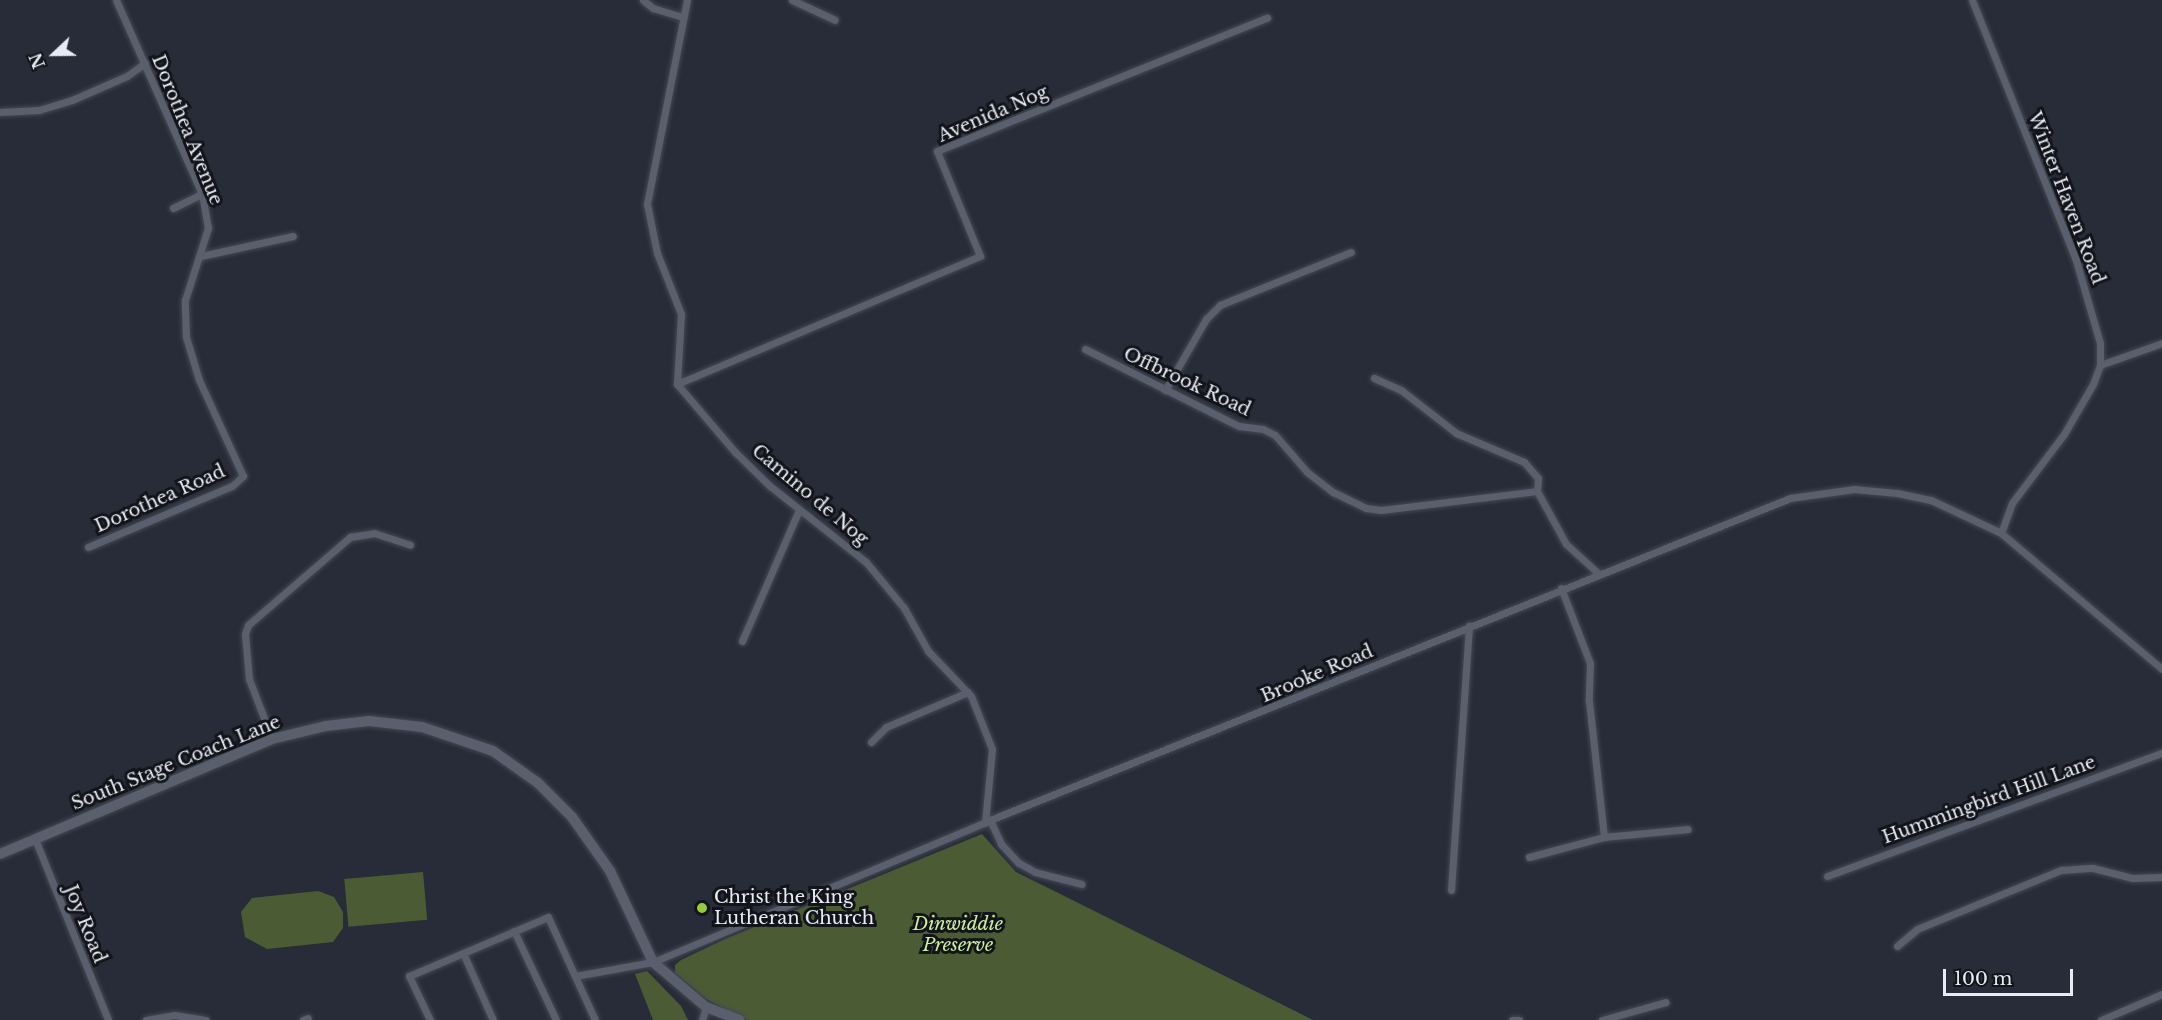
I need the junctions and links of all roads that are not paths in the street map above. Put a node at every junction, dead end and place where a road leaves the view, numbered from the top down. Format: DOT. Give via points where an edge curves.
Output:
graph roads {
  1 [pos="116,0"];
  2 [pos="643,0"];
  3 [pos="687,0"];
  4 [pos="792,0"];
  5 [pos="1972,0"];
  6 [pos="682,17"];
  7 [pos="1267,18"];
  8 [pos="835,20"];
  9 [pos="145,63"];
  10 [pos="0,112"];
  11 [pos="201,194"];
  12 [pos="173,208"];
  13 [pos="293,236"];
  14 [pos="1351,252"];
  15 [pos="201,256"];
  16 [pos="2162,343"];
  17 [pos="1084,349"];
  18 [pos="2100,365"];
  19 [pos="1374,378"];
  20 [pos="677,384"];
  21 [pos="1166,390"];
  22 [pos="243,477"];
  23 [pos="1538,491"];
  24 [pos="799,510"];
  25 [pos="2001,533"];
  26 [pos="410,545"];
  27 [pos="88,547"];
  28 [pos="1599,574"];
  29 [pos="1561,588"];
  30 [pos="1469,626"];
  31 [pos="742,641"];
  32 [pos="2162,669"];
  33 [pos="968,692"];
  34 [pos="272,739"];
  35 [pos="871,742"];
  36 [pos="2162,753"];
  37 [pos="988,821"];
  38 [pos="1688,829"];
  39 [pos="1604,837"];
  40 [pos="35,839"];
  41 [pos="0,854"];
  42 [pos="1529,858"];
  43 [pos="1827,876"];
  44 [pos="2162,878"];
  45 [pos="1080,884"];
  46 [pos="1451,890"];
  47 [pos="514,931"];
  48 [pos="1897,946"];
  49 [pos="463,953"];
  50 [pos="653,962"];
  51 [pos="575,976"];
  52 [pos="2162,994"];
  53 [pos="1666,1002"];
  54 [pos="706,1007"];
  55 [pos="108,1020"];
  56 [pos="146,1020"];
  57 [pos="206,1020"];
  58 [pos="430,1020"];
  59 [pos="493,1020"];
  60 [pos="556,1020"];
  61 [pos="595,1020"];
  62 [pos="702,1020"];
  63 [pos="740,1020"];
  64 [pos="1512,1020"];
  65 [pos="1519,1020"];
  66 [pos="1602,1020"];
  67 [pos="2101,1020"];
  1 -- 9 [label="street, Dorothea Avenue"];
  2 -- 6 [label="street" via="653,8"];
  3 -- 6 [label="street"];
  4 -- 8 [label="street"];
  5 -- 18 [label="street, Winter Haven Road" via="2075,257 2100,343"];
  6 -- 20 [label="street" via="647,204 657,253 681,314"];
  7 -- 20 [label="street, Avenida Nog" via="937,151 980,256"];
  9 -- 10 [label="street" via="127,76 72,100 39,110"];
  9 -- 11 [label="street, Dorothea Avenue"];
  11 -- 12 [label="street"];
  11 -- 15 [label="street, Dorothea Avenue" via="208,228"];
  13 -- 15 [label="street"];
  14 -- 21 [label="street" via="1220,305 1206,319"];
  15 -- 22 [label="street, Dorothea Avenue" via="185,300 186,337 199,380"];
  16 -- 18 [label="street"];
  17 -- 21 [label="street, Offbrook Road"];
  18 -- 25 [label="street" via="2064,434 2013,503"];
  19 -- 23 [label="street" via="1401,390 1456,433 1524,462 1538,478"];
  20 -- 24 [label="street, Camino de Nog" via="735,452"];
  21 -- 23 [label="street, Offbrook Road" via="1239,426 1275,435 1307,472 1333,492 1366,508 1381,510"];
  22 -- 27 [label="street, Dorothea Road" via="232,486"];
  23 -- 28 [label="street" via="1566,544"];
  24 -- 31 [label="street"];
  24 -- 33 [label="street, Camino de Nog" via="866,562 899,600 928,651"];
  25 -- 28 [label="street, Brooke Road" via="1931,500 1854,489 1821,492 1767,505"];
  25 -- 32 [label="street"];
  26 -- 34 [label="street" via="391,535 350,537 248,625 244,634 249,679"];
  28 -- 29 [label="street, Brooke Road"];
  29 -- 30 [label="street, Brooke Road"];
  29 -- 39 [label="street" via="1590,663 1589,700"];
  30 -- 37 [label="street, Brooke Road"];
  30 -- 46 [label="street"];
  33 -- 35 [label="street" via="886,727"];
  33 -- 37 [label="street, Camino de Nog" via="992,749"];
  34 -- 40 [label="main road, South Stage Coach Lane"];
  34 -- 50 [label="main road, South Stage Coach Lane" via="326,726 387,722 451,734 493,751 538,783 572,817 609,871"];
  36 -- 43 [label="street, Hummingbird Hill Lane"];
  37 -- 45 [label="street" via="1001,844 1019,863 1035,872"];
  37 -- 50 [label="street, Brooke Road"];
  38 -- 39 [label="street"];
  39 -- 42 [label="street"];
  40 -- 41 [label="main road, South Stage Coach Lane"];
  40 -- 55 [label="street, Joy Road"];
  44 -- 48 [label="street" via="2132,878 2093,868 2061,870 1917,929"];
  47 -- 49 [label="street"];
  47 -- 51 [label="street" via="548,917"];
  47 -- 60 [label="street"];
  49 -- 58 [label="street" via="409,976"];
  49 -- 59 [label="street"];
  50 -- 51 [label="street, Brooke Road"];
  50 -- 54 [label="main road, South Stage Coach Lane"];
  51 -- 61 [label="street"];
  52 -- 67 [label="street"];
  53 -- 66 [label="street"];
  54 -- 62 [label="street"];
  54 -- 63 [label="main road, South Stage Coach Lane"];
  56 -- 57 [label="street" via="174,1015"];
  64 -- 65 [label="street"];
}
